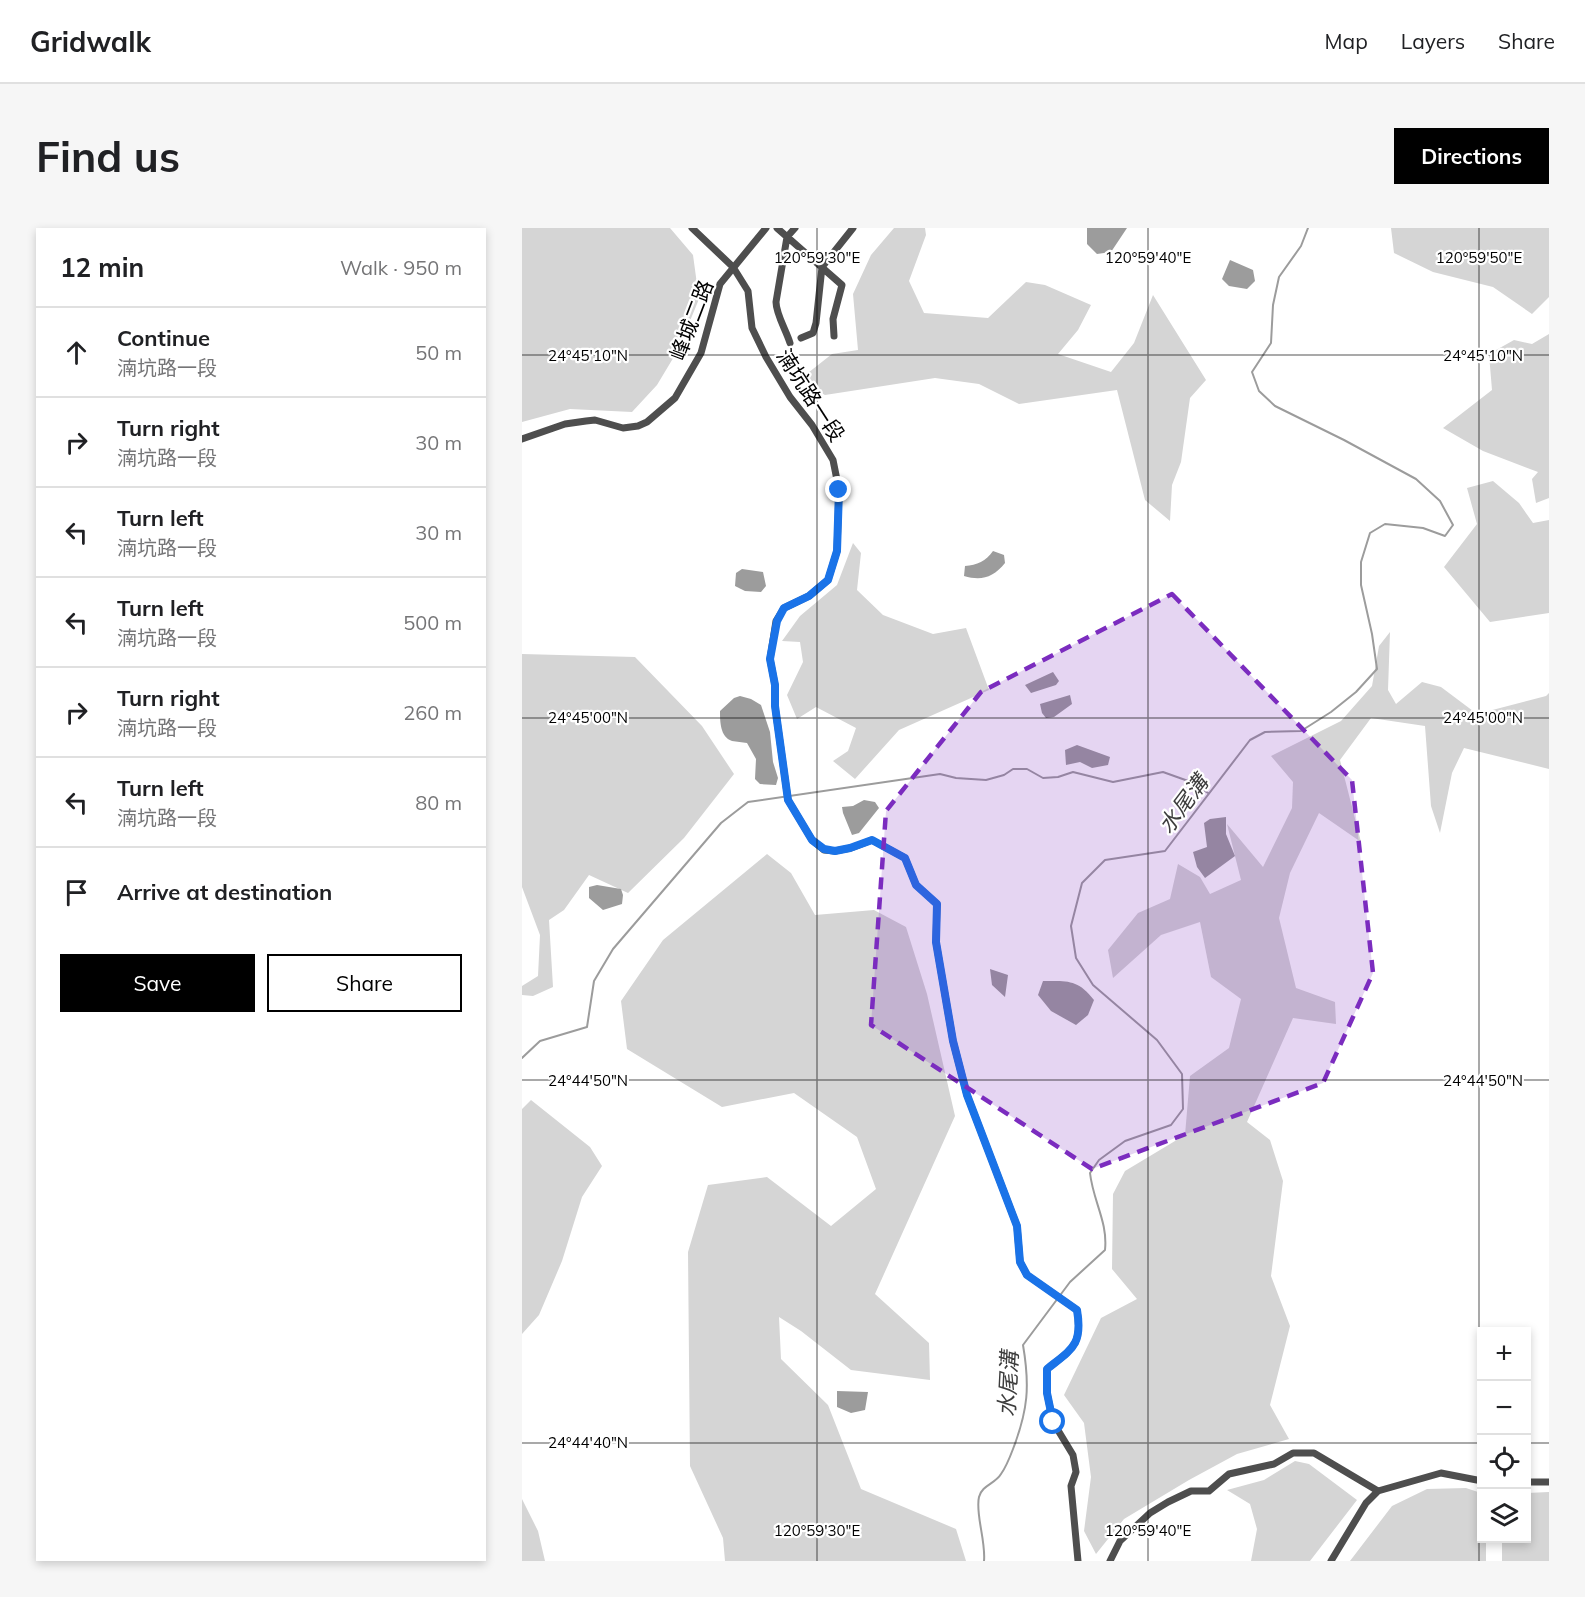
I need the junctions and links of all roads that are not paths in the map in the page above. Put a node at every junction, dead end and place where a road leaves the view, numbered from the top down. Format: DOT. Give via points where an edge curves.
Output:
graph roads {
  1 [pos="692,228"];
  2 [pos="766,228"];
  3 [pos="777,228"];
  4 [pos="795,228"];
  5 [pos="853,228"];
  6 [pos="787,237"];
  7 [pos="733,267"];
  8 [pos="822,267"];
  9 [pos="834,336"];
  10 [pos="801,338"];
  11 [pos="790,343"];
  12 [pos="522,439"];
  13 [pos="1477,1480"];
  14 [pos="1531,1482"];
  15 [pos="1549,1482"];
  16 [pos="1378,1491"];
  17 [pos="1078,1561"];
  18 [pos="1110,1561"];
  19 [pos="1331,1561"];
  1 -- 7 [label="street, 湳坑路一段"];
  2 -- 7 [label="street, 峰城二路"];
  3 -- 6 [label="street"];
  4 -- 6 [label="street"];
  5 -- 8 [label="street"];
  6 -- 8 [label="street"];
  6 -- 11 [label="street" via="777,309"];
  7 -- 12 [label="street, 峰城二路" via="720,284 701,353 675,398 647,422 623,428 586,421"];
  7 -- 17 [label="street, 湳坑路一段" via="748,291 752,328 790,397 833,460 839,490 837,551 828,580 809,596 784,608 777,621 770,659 788,800 812,840 824,849 843,849 872,840 905,858 916,885 937,904 936,942 953,1041 967,1095 1017,1226 1020,1262 1027,1275 1077,1310 1080,1325 1073,1348 1047,1369 1047,1393 1053,1422 1073,1455 1076,1472 1071,1486"];
  8 -- 9 [label="street" via="842,285 832,319"];
  8 -- 10 [label="street" via="816,323 813,333"];
  13 -- 16 [label="street" via="1441,1473"];
  14 -- 15 [label="street"];
  16 -- 18 [label="street" via="1314,1453 1293,1453 1274,1464 1229,1474 1209,1491 1191,1491 1168,1502 1120,1541"];
  16 -- 19 [label="street" via="1366,1503"];
}
